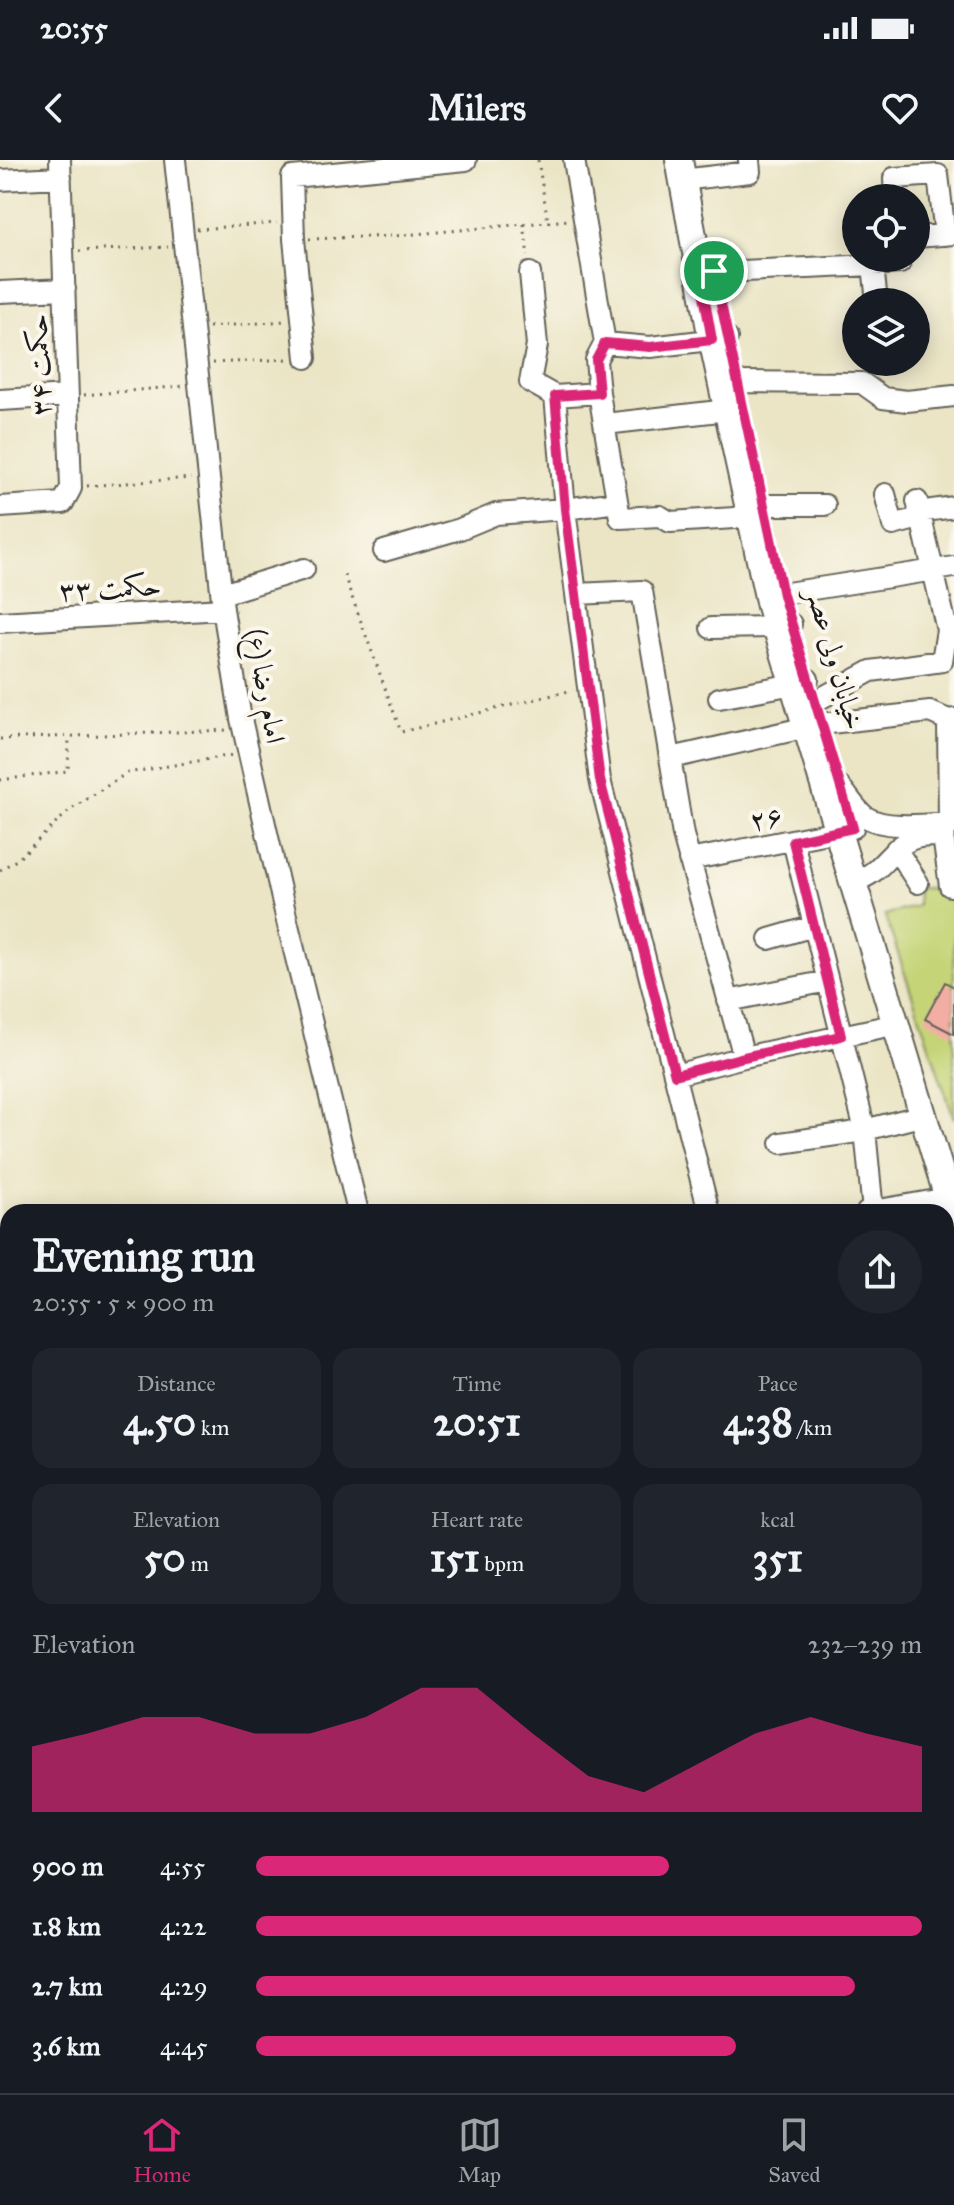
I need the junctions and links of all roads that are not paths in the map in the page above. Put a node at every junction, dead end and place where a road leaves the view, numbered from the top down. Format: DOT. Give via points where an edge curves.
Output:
graph roads {
  1 [pos="175,160"];
  2 [pos="466,160"];
  3 [pos="574,160"];
  4 [pos="749,166"];
  5 [pos="61,168"];
  6 [pos="918,168"];
  7 [pos="688,170"];
  8 [pos="0,180"];
  9 [pos="899,184"];
  10 [pos="950,235"];
  11 [pos="930,236"];
  12 [pos="842,266"];
  13 [pos="707,272"];
  14 [pos="530,273"];
  15 [pos="65,289"];
  16 [pos="0,292"];
  17 [pos="720,339"];
  18 [pos="605,343"];
  19 [pos="306,358"];
  20 [pos="729,392"];
  21 [pos="599,393"];
  22 [pos="68,396"];
  23 [pos="555,396"];
  24 [pos="954,396"];
  25 [pos="0,400"];
  26 [pos="605,424"];
  27 [pos="885,494"];
  28 [pos="825,505"];
  29 [pos="0,507"];
  30 [pos="954,507"];
  31 [pos="565,509"];
  32 [pos="618,510"];
  33 [pos="918,510"];
  34 [pos="757,511"];
  35 [pos="384,551"];
  36 [pos="954,567"];
  37 [pos="304,569"];
  38 [pos="932,570"];
  39 [pos="576,594"];
  40 [pos="776,596"];
  41 [pos="222,602"];
  42 [pos="0,622"];
  43 [pos="784,626"];
  44 [pos="711,628"];
  45 [pos="950,629"];
  46 [pos="719,698"];
  47 [pos="807,703"];
  48 [pos="951,720"];
  49 [pos="671,758"];
  50 [pos="834,789"];
  51 [pos="950,829"];
  52 [pos="846,830"];
  53 [pos="793,841"];
  54 [pos="896,849"];
  55 [pos="689,860"];
  56 [pos="861,879"];
  57 [pos="918,883"];
  58 [pos="950,886"];
  59 [pos="814,926"];
  60 [pos="769,939"];
  61 [pos="828,981"];
  62 [pos="728,1001"];
  63 [pos="897,1024"];
  64 [pos="841,1036"];
  65 [pos="744,1057"];
  66 [pos="675,1075"];
  67 [pos="924,1115"];
  68 [pos="865,1130"];
  69 [pos="781,1143"];
  70 [pos="954,1166"];
  71 [pos="356,1204"];
  72 [pos="707,1204"];
  73 [pos="872,1204"];
  74 [pos="952,1204"];
  1 -- 41 [label="street, امام رضا (ع)"];
  2 -- 19 [label="street" via="292,177"];
  3 -- 18 [label="street"];
  4 -- 7 [label="street"];
  5 -- 8 [label="street"];
  5 -- 15 [label="street, حکمت ۳۴"];
  6 -- 9 [label="street"];
  6 -- 10 [label="street" via="938,175"];
  7 -- 13 [label="main road, خیابان ولی عصر"];
  10 -- 11 [label="street"];
  12 -- 13 [label="street"];
  13 -- 17 [label="main road, خیابان ولی عصر"];
  14 -- 23 [label="street" via="537,345 530,382"];
  15 -- 16 [label="street"];
  15 -- 22 [label="street, حکمت ۳۴"];
  17 -- 18 [label="street" via="650,347"];
  17 -- 20 [label="main road, خیابان ولی عصر"];
  18 -- 21 [label="street" via="596,360"];
  20 -- 24 [label="street" via="862,383 883,398"];
  20 -- 26 [label="street"];
  20 -- 34 [label="main road, خیابان ولی عصر"];
  21 -- 23 [label="street"];
  21 -- 26 [label="street"];
  22 -- 25 [label="street"];
  22 -- 29 [label="street, حکمت ۳۴" via="71,488 63,503"];
  23 -- 31 [label="street"];
  26 -- 32 [label="street"];
  27 -- 33 [label="street" via="893,525"];
  28 -- 34 [label="street"];
  30 -- 33 [label="street"];
  31 -- 32 [label="street"];
  31 -- 35 [label="street" via="496,514"];
  31 -- 39 [label="street"];
  32 -- 34 [label="street" via="670,522"];
  33 -- 38 [label="street"];
  34 -- 40 [label="main road, خیابان ولی عصر"];
  36 -- 38 [label="street"];
  37 -- 41 [label="street, حکمت ۳۳"];
  38 -- 40 [label="street"];
  38 -- 45 [label="street"];
  39 -- 49 [label="street" via="642,591"];
  39 -- 66 [label="street" via="600,780"];
  40 -- 43 [label="main road, خیابان ولی عصر"];
  41 -- 42 [label="street, حکمت ۳۳"];
  41 -- 71 [label="street, امام رضا (ع)" via="244,730"];
  43 -- 44 [label="street"];
  43 -- 47 [label="main road, خیابان ولی عصر"];
  45 -- 47 [label="street" via="942,661 871,671"];
  46 -- 47 [label="street"];
  47 -- 48 [label="street" via="930,712"];
  47 -- 49 [label="street"];
  47 -- 50 [label="main road, خیابان ولی عصر"];
  48 -- 51 [label="street"];
  49 -- 55 [label="street"];
  50 -- 51 [label="street" via="875,822"];
  50 -- 52 [label="main road, خیابان ولی عصر"];
  51 -- 54 [label="street"];
  51 -- 58 [label="street"];
  52 -- 53 [label="street, ۲۶"];
  52 -- 56 [label="main road, خیابان ولی عصر"];
  53 -- 55 [label="street, ۲۶"];
  53 -- 59 [label="street"];
  54 -- 56 [label="street"];
  54 -- 57 [label="street"];
  55 -- 62 [label="street"];
  56 -- 63 [label="main road, خیابان ولی عصر"];
  56 -- 70 [label="main road, خیابان ولی عصر"];
  59 -- 60 [label="street"];
  59 -- 61 [label="street"];
  61 -- 62 [label="street"];
  61 -- 64 [label="street"];
  62 -- 65 [label="street"];
  63 -- 64 [label="street"];
  63 -- 67 [label="main road, خیابان ولی عصر"];
  64 -- 65 [label="street"];
  64 -- 68 [label="street"];
  65 -- 66 [label="street"];
  66 -- 72 [label="street"];
  67 -- 68 [label="street"];
  67 -- 74 [label="main road, خیابان ولی عصر"];
  68 -- 69 [label="street"];
  68 -- 73 [label="street"];
}
